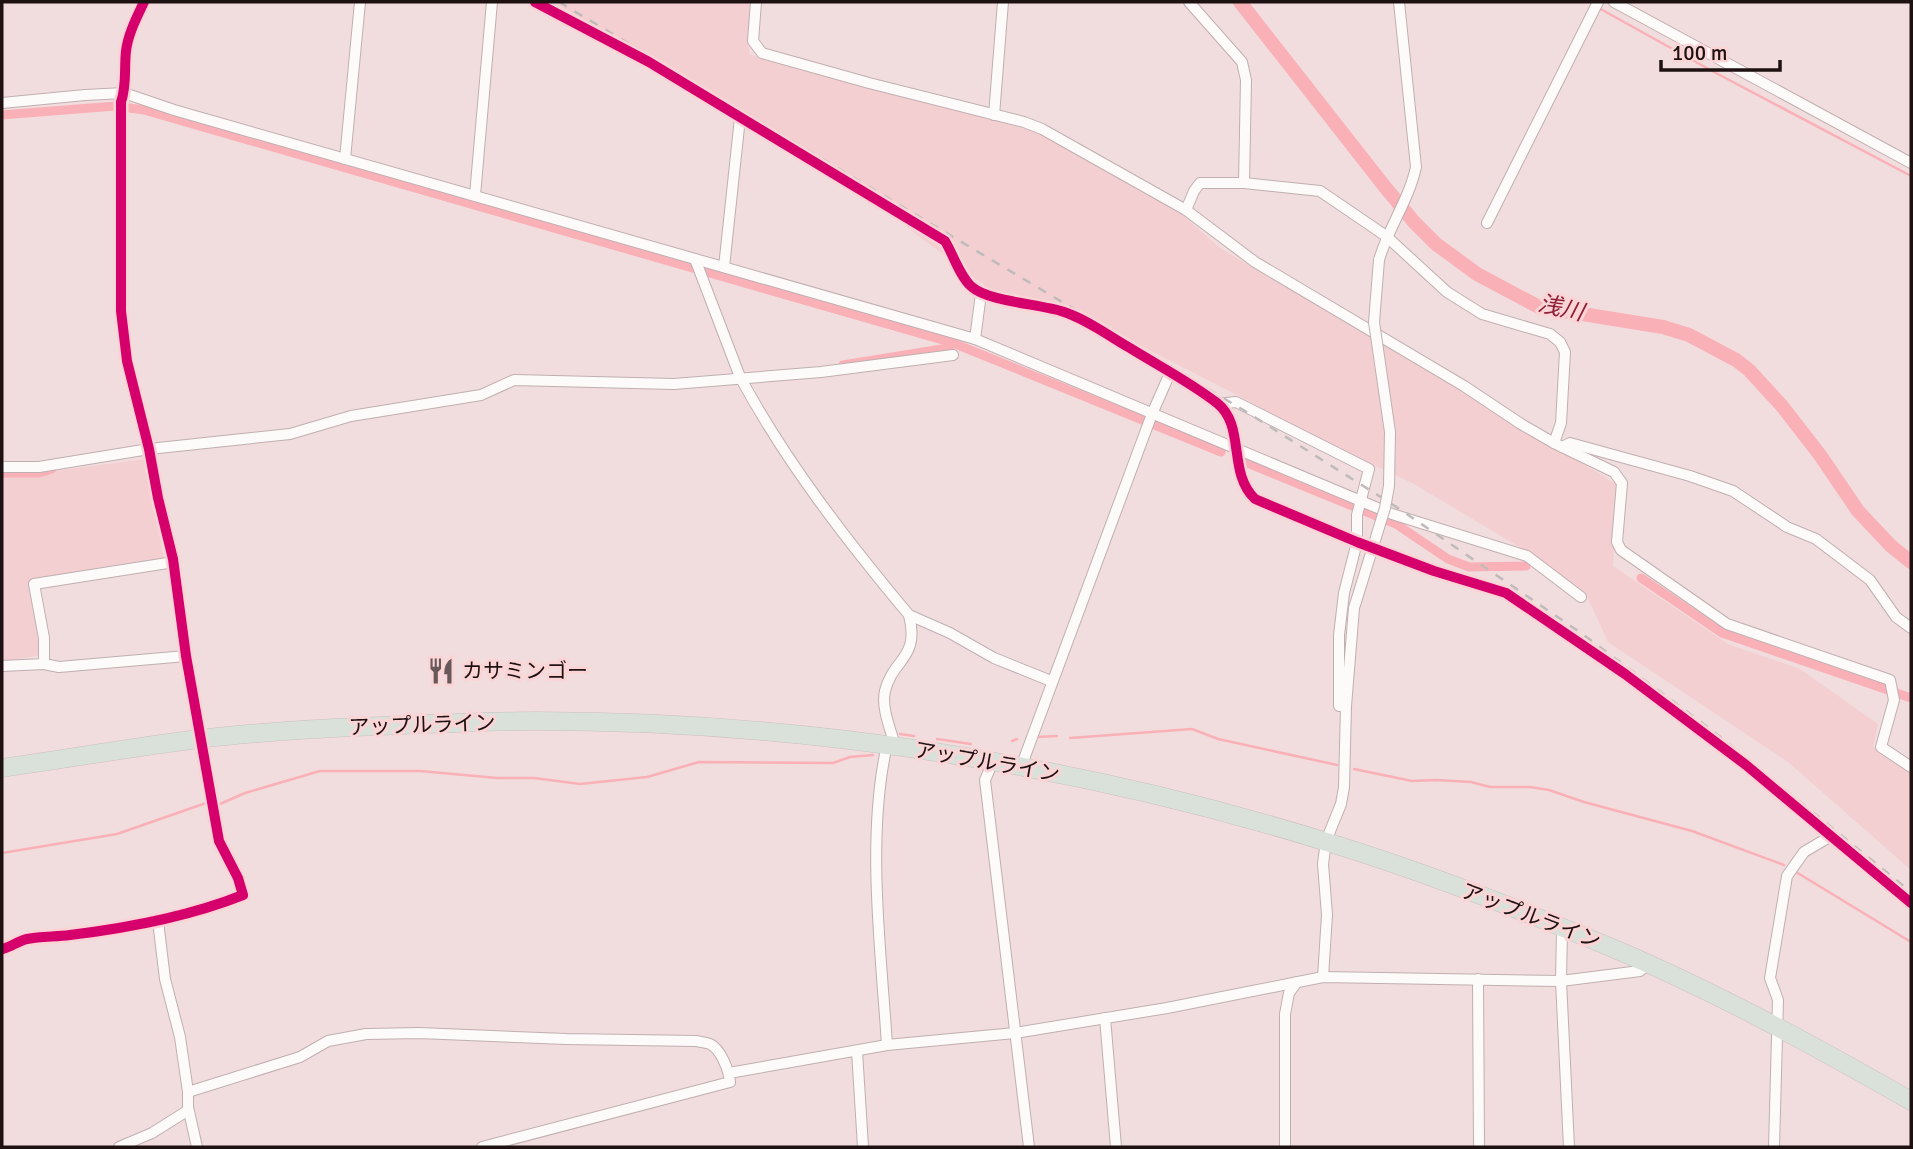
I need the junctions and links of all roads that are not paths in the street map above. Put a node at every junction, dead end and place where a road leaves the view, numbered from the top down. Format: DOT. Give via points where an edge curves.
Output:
graph roads {
  1 [pos="144,2"];
  2 [pos="360,2"];
  3 [pos="492,2"];
  4 [pos="535,2"];
  5 [pos="756,2"];
  6 [pos="1003,2"];
  7 [pos="1189,2"];
  8 [pos="1399,2"];
  9 [pos="1598,2"];
  10 [pos="1614,2"];
  11 [pos="122,102"];
  12 [pos="2,103"];
  13 [pos="994,116"];
  14 [pos="740,118"];
  15 [pos="345,159"];
  16 [pos="1911,163"];
  17 [pos="1244,183"];
  18 [pos="475,195"];
  19 [pos="1186,210"];
  20 [pos="1487,223"];
  21 [pos="1386,236"];
  22 [pos="697,266"];
  23 [pos="724,267"];
  24 [pos="981,293"];
  25 [pos="975,339"];
  26 [pos="953,355"];
  27 [pos="1170,373"];
  28 [pos="740,377"];
  29 [pos="1218,404"];
  30 [pos="1150,421"];
  31 [pos="1558,445"];
  32 [pos="149,449"];
  33 [pos="1236,450"];
  34 [pos="2,467"];
  35 [pos="1360,507"];
  36 [pos="1357,542"];
  37 [pos="174,562"];
  38 [pos="1581,597"];
  39 [pos="909,615"];
  40 [pos="1911,628"];
  41 [pos="186,656"];
  42 [pos="44,664"];
  43 [pos="2,666"];
  44 [pos="1051,681"];
  45 [pos="1346,706"];
  46 [pos="201,739"];
  47 [pos="891,745"];
  48 [pos="993,762"];
  49 [pos="1021,767"];
  50 [pos="1911,767"];
  51 [pos="2,768"];
  52 [pos="1830,836"];
  53 [pos="1326,841"];
  54 [pos="1911,903"];
  55 [pos="158,920"];
  56 [pos="1562,928"];
  57 [pos="2,949"];
  58 [pos="1648,964"];
  59 [pos="1323,977"];
  60 [pos="1478,979"];
  61 [pos="1561,981"];
  62 [pos="1297,982"];
  63 [pos="1105,1018"];
  64 [pos="1778,1027"];
  65 [pos="1015,1033"];
  66 [pos="887,1045"];
  67 [pos="857,1051"];
  68 [pos="729,1073"];
  69 [pos="188,1092"];
  70 [pos="1911,1101"];
  71 [pos="188,1107"];
  72 [pos="119,1147"];
  73 [pos="197,1147"];
  74 [pos="482,1147"];
  75 [pos="863,1147"];
  76 [pos="1029,1147"];
  77 [pos="1116,1147"];
  78 [pos="1285,1147"];
  79 [pos="1479,1147"];
  80 [pos="1569,1147"];
  81 [pos="1774,1147"];
  1 -- 11 [label="street" via="129,37"];
  2 -- 15 [label="street"];
  3 -- 18 [label="street"];
  4 -- 14 [label="street" via="649,62"];
  5 -- 13 [label="street" via="753,41 762,52"];
  6 -- 13 [label="street"];
  7 -- 17 [label="street" via="1242,62 1246,80"];
  8 -- 21 [label="street" via="1416,167"];
  9 -- 20 [label="street"];
  10 -- 16 [label="street"];
  11 -- 12 [label="street" via="85,94"];
  11 -- 15 [label="street" via="174,110"];
  11 -- 32 [label="street" via="121,310 127,361"];
  13 -- 19 [label="street" via="1042,129"];
  14 -- 23 [label="street"];
  14 -- 24 [label="street" via="945,240 970,286"];
  15 -- 18 [label="street"];
  17 -- 19 [label="street" via="1200,183"];
  17 -- 21 [label="street" via="1320,191"];
  18 -- 22 [label="street"];
  19 -- 31 [label="street" via="1255,262"];
  21 -- 31 [label="street" via="1447,292 1482,314 1550,334 1560,342 1565,352"];
  21 -- 45 [label="street, bridge" via="1379,260 1374,322 1390,432 1389,486 1354,608"];
  22 -- 23 [label="street"];
  22 -- 28 [label="street"];
  23 -- 25 [label="street"];
  24 -- 25 [label="street"];
  24 -- 27 [label="street" via="1080,318"];
  25 -- 30 [label="street"];
  26 -- 28 [label="street"];
  27 -- 29 [label="street"];
  27 -- 30 [label="street"];
  28 -- 32 [label="street" via="674,384 514,380 481,395 351,416 290,434"];
  28 -- 39 [label="street" via="796,468"];
  29 -- 33 [label="street" via="1227,414"];
  29 -- 35 [label="street" via="1236,402 1369,469"];
  30 -- 33 [label="street"];
  30 -- 44 [label="street"];
  31 -- 40 [label="street" via="1570,443 1733,491 1787,527 1816,539 1870,580 1896,617"];
  31 -- 50 [label="street" via="1614,472 1622,483 1617,542 1621,550 1727,624 1890,680 1894,700 1881,747"];
  32 -- 34 [label="street" via="39,467"];
  32 -- 37 [label="street"];
  33 -- 35 [label="street"];
  33 -- 36 [label="street" via="1243,486 1255,499"];
  35 -- 36 [label="street"];
  35 -- 38 [label="street" via="1527,556"];
  36 -- 45 [label="street" via="1339,635 1339,706"];
  36 -- 52 [label="street" via="1506,593 1625,674 1746,765"];
  37 -- 41 [label="street"];
  37 -- 42 [label="street" via="34,584"];
  39 -- 44 [label="street"];
  39 -- 47 [label="street" via="911,647 885,691"];
  41 -- 42 [label="street" via="59,667"];
  41 -- 46 [label="street"];
  42 -- 43 [label="street"];
  44 -- 49 [label="street"];
  45 -- 53 [label="street" via="1344,787"];
  46 -- 47 [label="highway, アップルライン" via="534,720 666,724"];
  46 -- 51 [label="highway, アップルライン"];
  46 -- 55 [label="street" via="219,841 243,895"];
  47 -- 48 [label="highway, アップルライン"];
  47 -- 66 [label="street" via="883,764 876,860"];
  48 -- 49 [label="highway, アップルライン"];
  48 -- 65 [label="street" via="985,780"];
  49 -- 53 [label="highway, アップルライン" via="1165,798"];
  52 -- 54 [label="street"];
  52 -- 64 [label="street" via="1804,852 1787,876 1770,978"];
  53 -- 56 [label="highway, アップルライン"];
  53 -- 59 [label="street"];
  55 -- 57 [label="street" via="24,940"];
  55 -- 69 [label="street"];
  56 -- 58 [label="highway, アップルライン"];
  56 -- 61 [label="street"];
  58 -- 61 [label="street" via="1640,971"];
  58 -- 64 [label="highway, アップルライン"];
  59 -- 60 [label="street"];
  59 -- 62 [label="street"];
  60 -- 61 [label="street"];
  60 -- 79 [label="street"];
  61 -- 80 [label="street"];
  62 -- 63 [label="street"];
  62 -- 78 [label="street" via="1289,993 1285,1014"];
  63 -- 65 [label="street"];
  63 -- 77 [label="street"];
  64 -- 70 [label="highway, アップルライン"];
  64 -- 81 [label="street"];
  65 -- 66 [label="street"];
  65 -- 76 [label="street"];
  66 -- 67 [label="street"];
  67 -- 68 [label="street"];
  67 -- 75 [label="street"];
  68 -- 69 [label="street" via="715,1048 697,1041 366,1034 328,1041 300,1057"];
  68 -- 74 [label="street" via="730,1082"];
  69 -- 71 [label="street"];
  71 -- 72 [label="street" via="152,1133"];
  71 -- 73 [label="street"];
}
